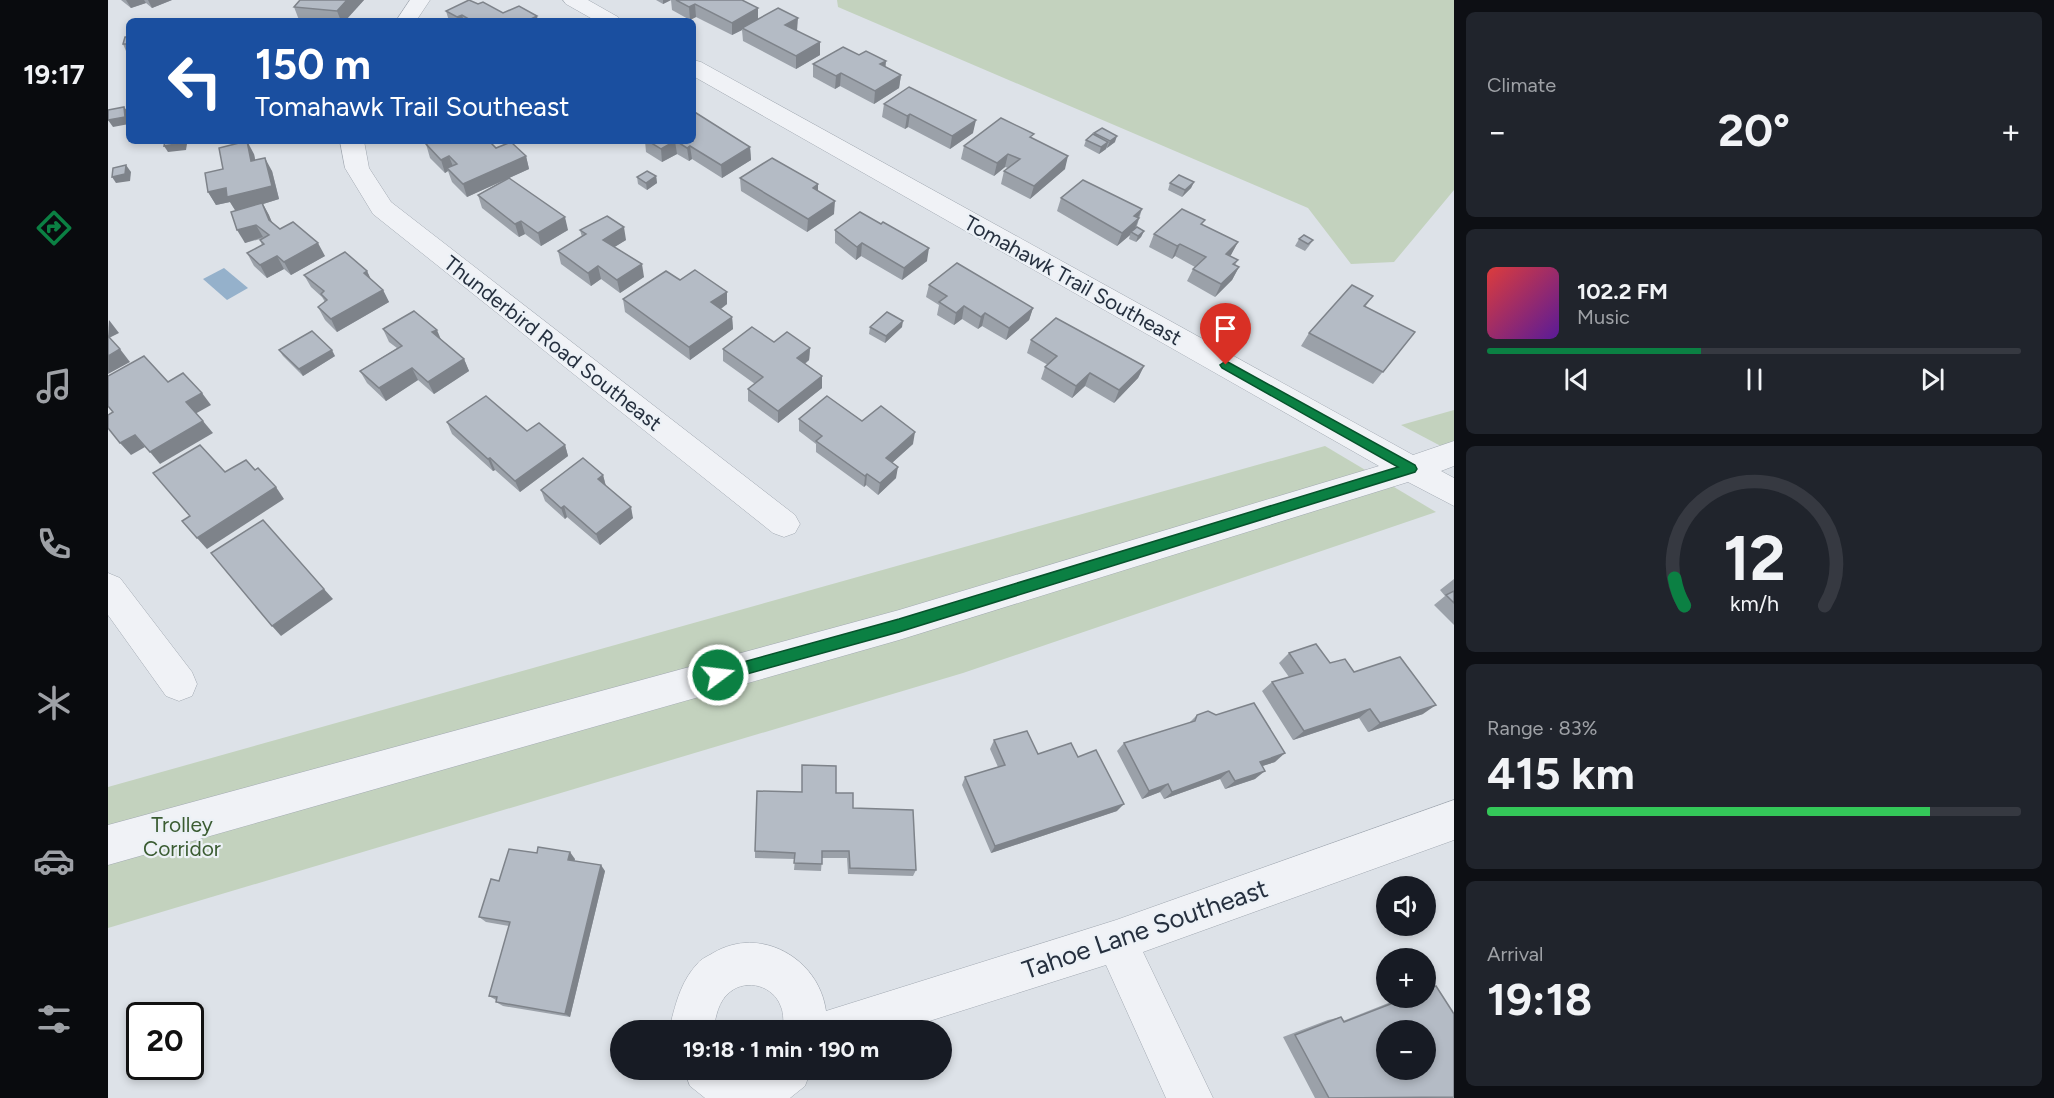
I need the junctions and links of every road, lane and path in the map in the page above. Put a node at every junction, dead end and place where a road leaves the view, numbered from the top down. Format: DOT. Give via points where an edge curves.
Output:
graph roads {
  1 [pos="420,0"];
  2 [pos="573,0"];
  3 [pos="408,18"];
  4 [pos="606,18"];
  5 [pos="696,69"];
  6 [pos="352,144"];
  7 [pos="1454,453"];
  8 [pos="1411,469"];
  9 [pos="1454,493"];
  10 [pos="784,524"];
  11 [pos="108,588"];
  12 [pos="179,684"];
  13 [pos="1454,820"];
  14 [pos="108,845"];
  15 [pos="1116,941"];
  16 [pos="693,1020"];
  17 [pos="806,1020"];
  18 [pos="866,1020"];
  19 [pos="718,1080"];
  20 [pos="778,1080"];
  21 [pos="1190,1098"];
  1 -- 3 [label="street"];
  2 -- 4 [label="street"];
  5 -- 8 [label="street, Tomahawk Trail Southeast"];
  6 -- 10 [label="street, Thunderbird Road Southeast" via="362,182 382,208"];
  7 -- 8 [label="street"];
  8 -- 9 [label="street, Tomahawk Trail Southeast"];
  8 -- 14 [label="street" via="899,625"];
  11 -- 12 [label="street"];
  13 -- 15 [label="street, Tahoe Lane Southeast"];
  15 -- 18 [label="street, Tahoe Lane Southeast"];
  15 -- 21 [label="street"];
  16 -- 17 [label="street" via="700,992 712,977 744,962 762,964 792,983"];
  19 -- 20 [label="street" via="725,1086 745,1090"];
}
